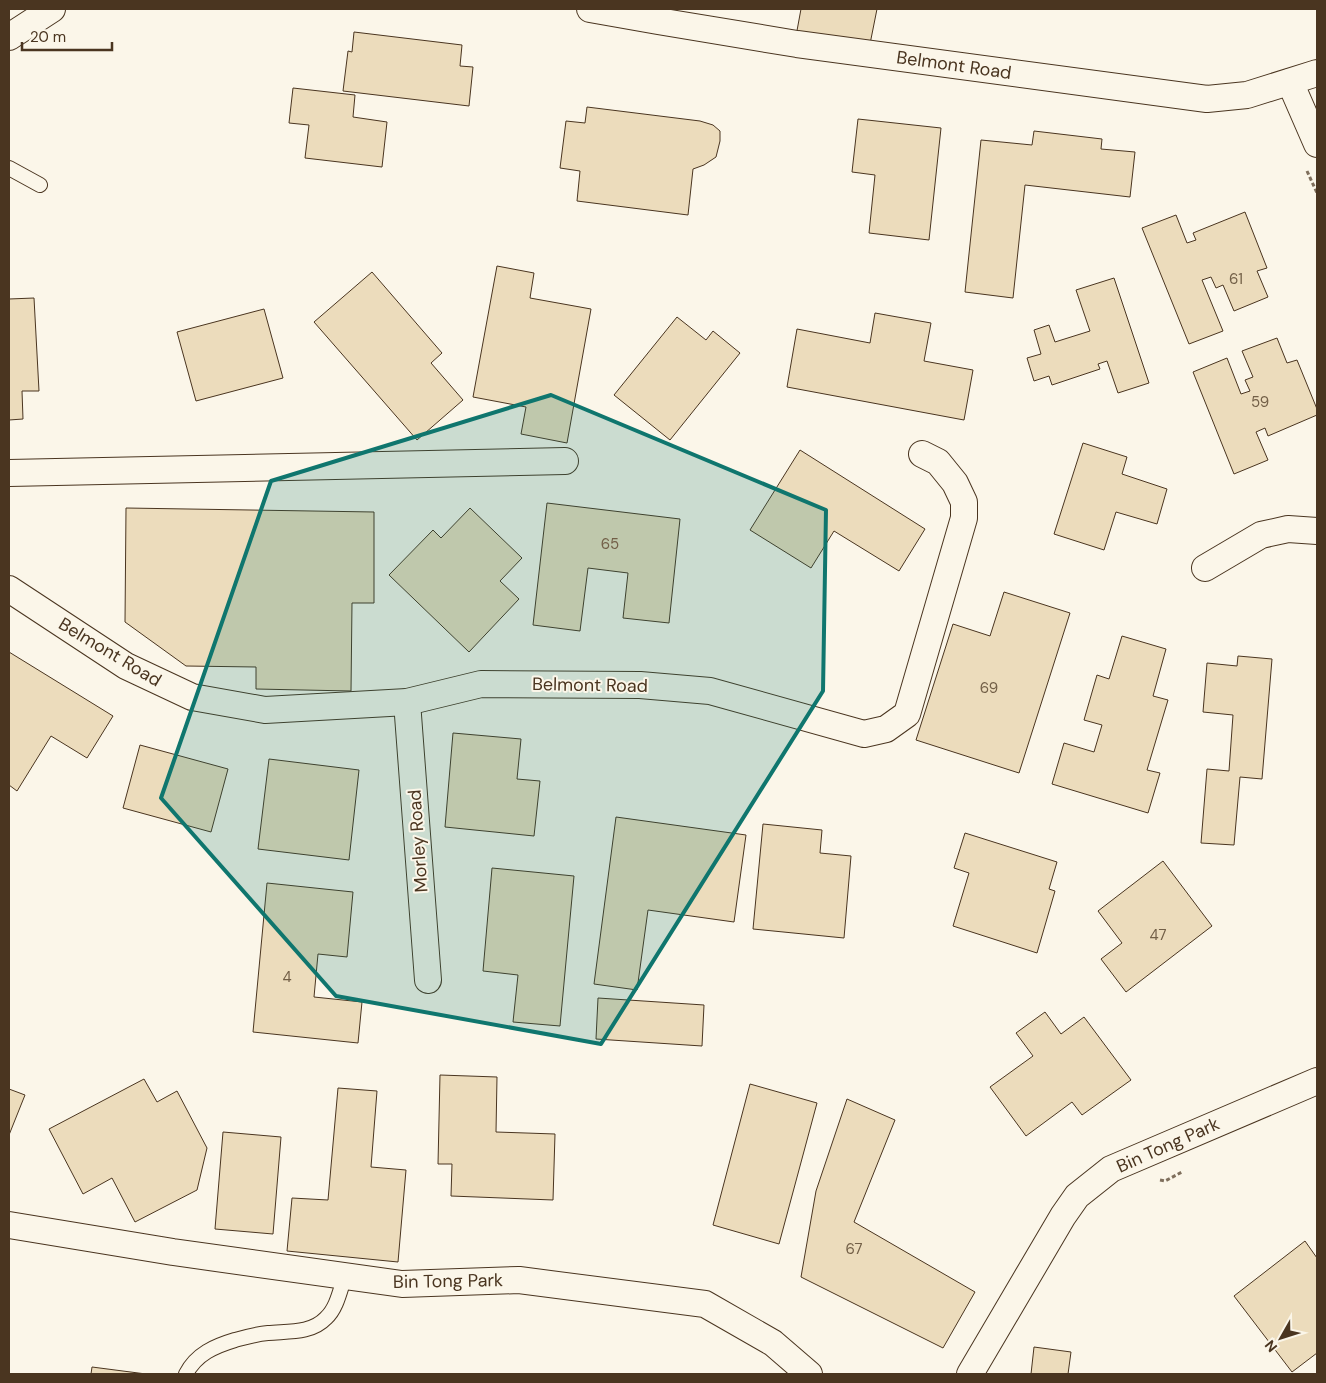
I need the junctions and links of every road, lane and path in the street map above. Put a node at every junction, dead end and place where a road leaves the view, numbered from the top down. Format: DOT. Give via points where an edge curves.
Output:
graph roads {
  1 [pos="52,9"];
  2 [pos="590,9"];
  3 [pos="9,37"];
  4 [pos="1317,73"];
  5 [pos="1290,82"];
  6 [pos="1317,144"];
  7 [pos="9,168"];
  8 [pos="40,185"];
  9 [pos="922,454"];
  10 [pos="565,461"];
  11 [pos="9,472"];
  12 [pos="1317,530"];
  13 [pos="1204,568"];
  14 [pos="11,595"];
  15 [pos="407,702"];
  16 [pos="428,980"];
  17 [pos="1317,1081"];
  18 [pos="9,1225"];
  19 [pos="344,1276"];
  20 [pos="186,1374"];
  21 [pos="809,1374"];
  22 [pos="970,1374"];
  1 -- 3 [label="street"];
  2 -- 5 [label="street, Belmont Road" via="797,44 1207,99 1247,95"];
  4 -- 5 [label="street, Belmont Road"];
  5 -- 6 [label="street"];
  7 -- 8 [label="lane"];
  9 -- 15 [label="street, Belmont Road" via="938,462 955,483 964,502 964,518 907,714 886,729 864,734 710,691 640,685 481,684"];
  10 -- 11 [label="street"];
  12 -- 13 [label="street" via="1288,529 1261,535"];
  14 -- 15 [label="street, Belmont Road" via="126,666 192,698 265,710"];
  15 -- 16 [label="street, Morley Road"];
  17 -- 22 [label="street, Bin Tong Park" via="1111,1169 1077,1196"];
  18 -- 19 [label="street, Bin Tong Park"];
  19 -- 20 [label="lane" via="332,1310 318,1324 298,1331 252,1334 219,1345 204,1353"];
  19 -- 21 [label="street, Bin Tong Park" via="402,1284 519,1280 705,1304 773,1343"];
}
